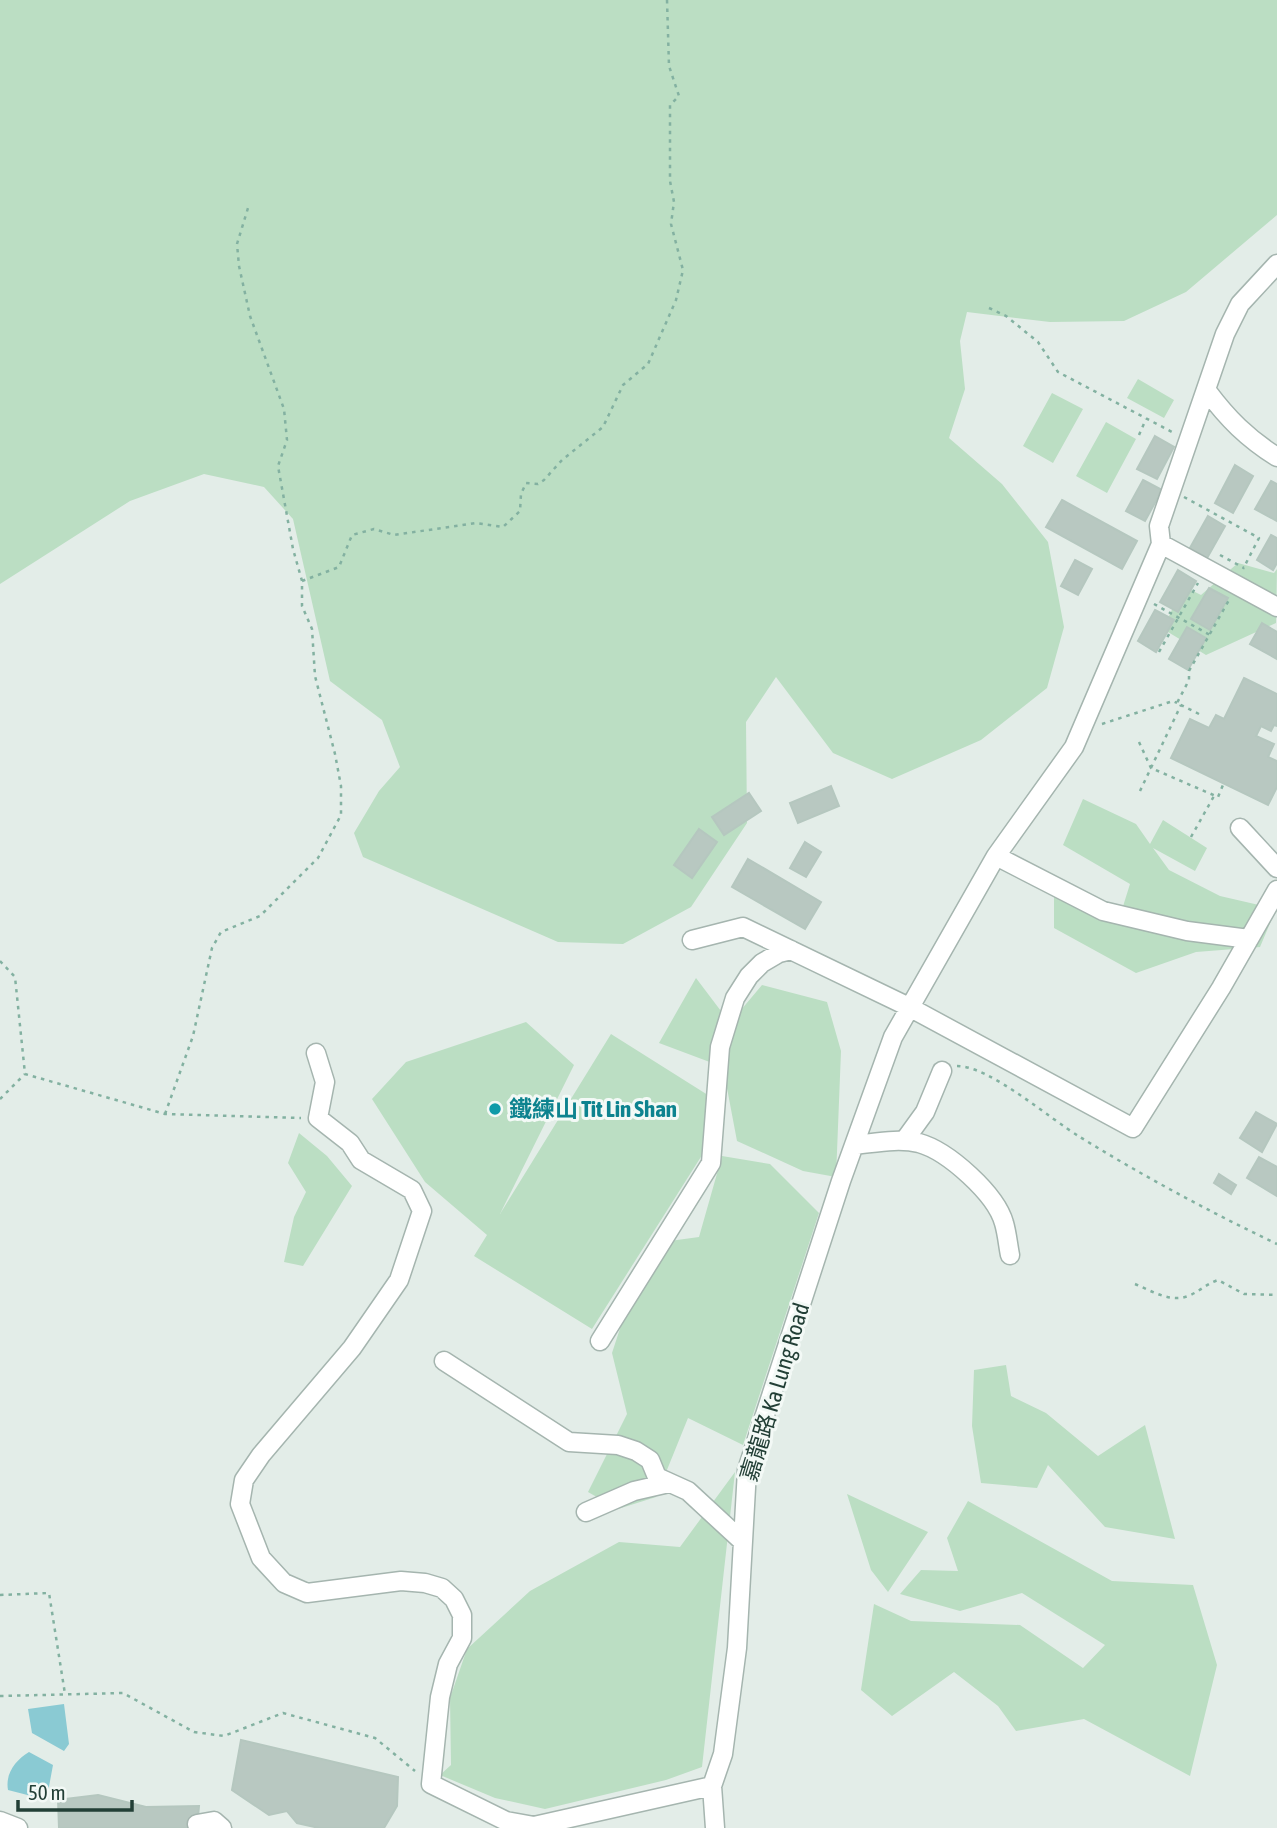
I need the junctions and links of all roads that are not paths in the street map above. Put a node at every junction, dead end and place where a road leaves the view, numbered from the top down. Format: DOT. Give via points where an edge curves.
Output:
graph roads {
  1 [pos="1277,264"];
  2 [pos="1208,390"];
  3 [pos="1277,457"];
  4 [pos="1161,544"];
  5 [pos="1277,607"];
  6 [pos="1240,828"];
  7 [pos="996,856"];
  8 [pos="1277,867"];
  9 [pos="1277,890"];
  10 [pos="1249,939"];
  11 [pos="692,940"];
  12 [pos="791,950"];
  13 [pos="909,1007"];
  14 [pos="316,1052"];
  15 [pos="942,1071"];
  16 [pos="904,1141"];
  17 [pos="854,1145"];
  18 [pos="1010,1255"];
  19 [pos="600,1341"];
  20 [pos="443,1361"];
  21 [pos="670,1483"];
  22 [pos="586,1512"];
  23 [pos="741,1539"];
  24 [pos="712,1786"];
  25 [pos="0,1821"];
  26 [pos="197,1824"];
  27 [pos="18,1828"];
  28 [pos="222,1828"];
  29 [pos="715,1828"];
  1 -- 2 [label="street, 嘉龍路 Ka Lung Road" via="1240,304 1225,334"];
  2 -- 3 [label="street" via="1246,438"];
  2 -- 4 [label="street, 嘉龍路 Ka Lung Road" via="1159,526"];
  4 -- 5 [label="street"];
  4 -- 7 [label="street, 嘉龍路 Ka Lung Road" via="1074,747"];
  6 -- 8 [label="street"];
  7 -- 10 [label="street" via="1103,911 1187,931"];
  7 -- 13 [label="street, 嘉龍路 Ka Lung Road"];
  9 -- 10 [label="street"];
  10 -- 13 [label="street" via="1133,1128"];
  11 -- 12 [label="street" via="743,927"];
  12 -- 13 [label="street"];
  12 -- 19 [label="street" via="762,963 735,999 720,1047 711,1163"];
  13 -- 17 [label="street, 嘉龍路 Ka Lung Road"];
  14 -- 24 [label="street" via="325,1082 318,1118 350,1143 361,1160 412,1191 422,1211 399,1280 352,1348 244,1480 240,1504 261,1558 284,1583 307,1593 401,1581 442,1588 454,1599 463,1615 462,1638 448,1664 440,1697 431,1784 506,1821 534,1826"];
  15 -- 16 [label="street" via="925,1112"];
  16 -- 17 [label="street"];
  16 -- 18 [label="street" via="921,1144 953,1161 982,1188 1004,1220"];
  17 -- 23 [label="street, 嘉龍路 Ka Lung Road" via="747,1470"];
  20 -- 21 [label="street" via="569,1442 618,1445 636,1451 650,1460 657,1477"];
  21 -- 22 [label="street" via="634,1491"];
  21 -- 23 [label="street" via="688,1492"];
  23 -- 24 [label="street, 嘉龍路 Ka Lung Road" via="737,1648 723,1754"];
  24 -- 29 [label="street, 嘉龍路 Ka Lung Road"];
  25 -- 27 [label="street"];
  26 -- 28 [label="street" via="214,1821"];
}
